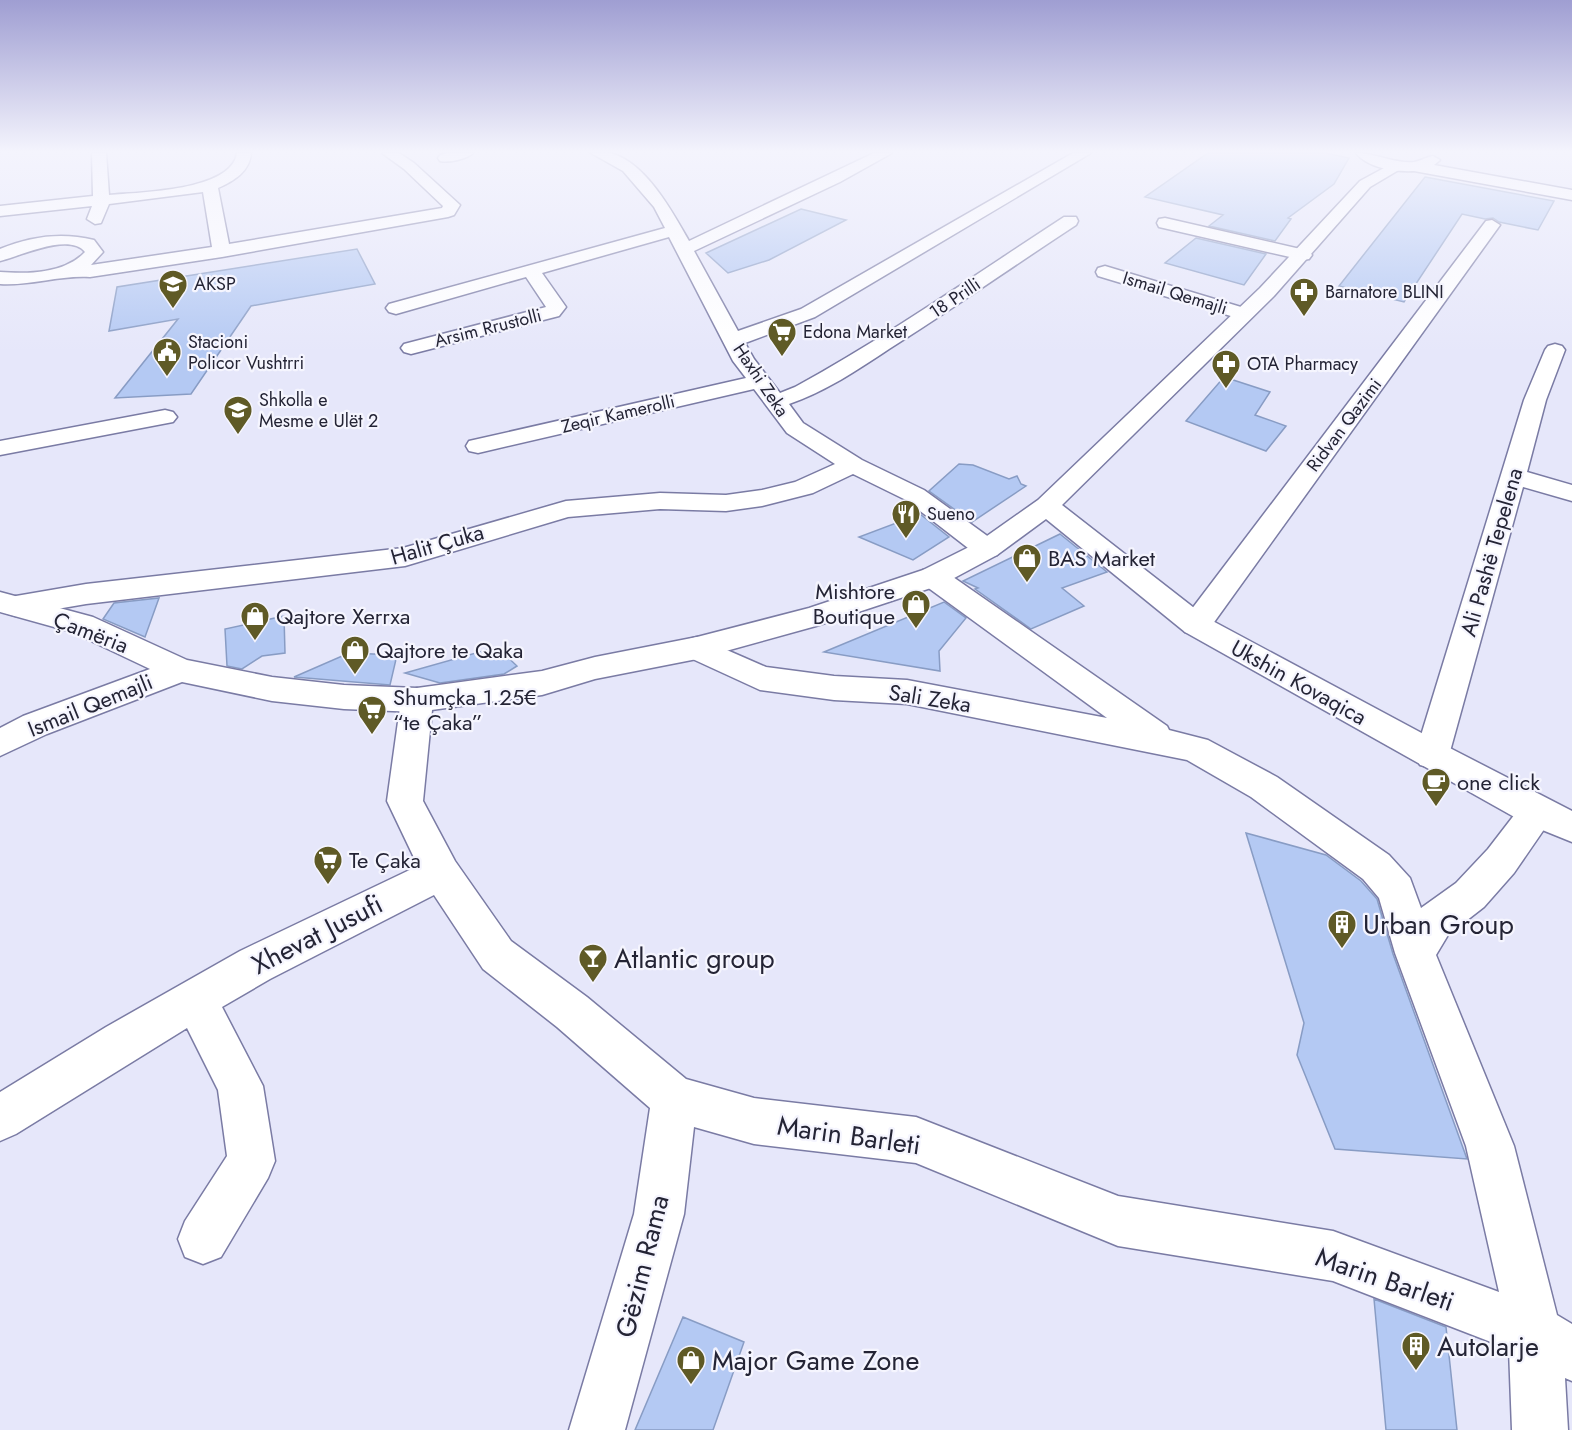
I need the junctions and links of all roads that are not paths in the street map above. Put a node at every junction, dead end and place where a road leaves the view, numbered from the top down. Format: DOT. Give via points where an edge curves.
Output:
graph roads {
  1 [pos="20,220"];
  2 [pos="50,220"];
  3 [pos="94,220"];
  4 [pos="216,220"];
  5 [pos="404,220"];
  6 [pos="669,220"];
  7 [pos="731,220"];
  8 [pos="969,220"];
  9 [pos="1326,220"];
  10 [pos="1070,221"];
  11 [pos="1165,223"];
  12 [pos="1492,225"];
  13 [pos="34,226"];
  14 [pos="68,240"];
  15 [pos="680,240"];
  16 [pos="222,252"];
  17 [pos="1303,255"];
  18 [pos="0,256"];
  19 [pos="67,270"];
  20 [pos="531,271"];
  21 [pos="1105,272"];
  22 [pos="0,279"];
  23 [pos="396,308"];
  24 [pos="1244,314"];
  25 [pos="734,340"];
  26 [pos="411,348"];
  27 [pos="1555,350"];
  28 [pos="758,382"];
  29 [pos="774,402"];
  30 [pos="165,417"];
  31 [pos="478,446"];
  32 [pos="0,448"];
  33 [pos="853,465"];
  34 [pos="1513,476"];
  35 [pos="1572,493"];
  36 [pos="1047,506"];
  37 [pos="987,549"];
  38 [pos="933,577"];
  39 [pos="12,612"];
  40 [pos="1196,624"];
  41 [pos="697,648"];
  42 [pos="180,670"];
  43 [pos="417,700"];
  44 [pos="0,743"];
  45 [pos="1167,743"];
  46 [pos="1431,755"];
  47 [pos="1555,820"];
  48 [pos="441,873"];
  49 [pos="1415,953"];
  50 [pos="195,999"];
  51 [pos="674,1099"];
  52 [pos="0,1118"];
  53 [pos="203,1239"];
  54 [pos="1554,1343"];
  55 [pos="597,1430"];
  56 [pos="1540,1430"];
  1 -- 13 [label="street"];
  2 -- 13 [label="street"];
  3 -- 14 [label="street"];
  4 -- 16 [label="street"];
  5 -- 16 [label="street"];
  6 -- 15 [label="street, Haxhi Zeka"];
  7 -- 15 [label="street, Arsim Rrustolli"];
  8 -- 25 [label="street" via="808,313"];
  9 -- 17 [label="street, Çamëria"];
  10 -- 29 [label="street, 18 Prilli" via="962,295 830,377"];
  11 -- 17 [label="street"];
  12 -- 40 [label="street, Ridvan Qazimi"];
  13 -- 14 [label="street"];
  13 -- 18 [label="street"];
  14 -- 19 [label="street" via="88,244 94,252"];
  15 -- 20 [label="street, Arsim Rrustolli"];
  15 -- 25 [label="street, Haxhi Zeka"];
  16 -- 19 [label="street" via="100,270"];
  17 -- 24 [label="street, Çamëria"];
  19 -- 22 [label="street" via="36,278"];
  20 -- 23 [label="street, Arsim Rrustolli"];
  20 -- 26 [label="street, Arsim Rrustolli" via="556,307 552,312"];
  21 -- 24 [label="street, Ismail Qemajli"];
  24 -- 36 [label="street, Çamëria"];
  25 -- 28 [label="street, Haxhi Zeka"];
  27 -- 34 [label="street, Ali Pashë Tepelena" via="1535,400"];
  28 -- 29 [label="street, Haxhi Zeka"];
  28 -- 31 [label="street, Zeqir Kamerolli"];
  29 -- 33 [label="street, Haxhi Zeka" via="795,428"];
  30 -- 32 [label="street"];
  33 -- 37 [label="street, Haxhi Zeka" via="915,495"];
  33 -- 39 [label="street, Halit Çuka" via="804,488 762,498 566,509 405,557 86,594"];
  34 -- 35 [label="street"];
  34 -- 46 [label="street, Ali Pashë Tepelena"];
  36 -- 37 [label="street, Çamëria"];
  36 -- 40 [label="street, Ukshin Kovaqica"];
  37 -- 38 [label="street, Çamëria"];
  38 -- 41 [label="street, Çamëria" via="816,616"];
  38 -- 45 [label="street, Sali Zeka"];
  39 -- 42 [label="street, Çamëria" via="82,624"];
  40 -- 46 [label="street, Ukshin Kovaqica"];
  41 -- 43 [label="street, Çamëria" via="542,683"];
  41 -- 45 [label="street, Sali Zeka" via="760,678 907,692"];
  42 -- 43 [label="street, Çamëria" via="296,692"];
  42 -- 44 [label="street, Ismail Qemajli" via="35,725"];
  43 -- 48 [label="street, Marin Barleti" via="405,801"];
  45 -- 49 [label="street, Sali Zeka" via="1196,749 1264,787 1376,867 1396,890"];
  46 -- 47 [label="street, Ukshin Kovaqica"];
  47 -- 49 [label="street" via="1501,861 1470,895 1434,921"];
  48 -- 50 [label="street, Xhevat Jusufi"];
  48 -- 51 [label="street, Marin Barleti" via="497,955 572,1012"];
  49 -- 54 [label="street, Sali Zeka" via="1490,1146"];
  50 -- 52 [label="street, Xhevat Jusufi"];
  50 -- 53 [label="street" via="240,1086 251,1161"];
  51 -- 54 [label="street, Marin Barleti" via="754,1121 916,1140 1118,1221 1333,1256"];
  51 -- 55 [label="street, Gëzim Rama" via="659,1214"];
  54 -- 56 [label="street, Sali Zeka"];
}
